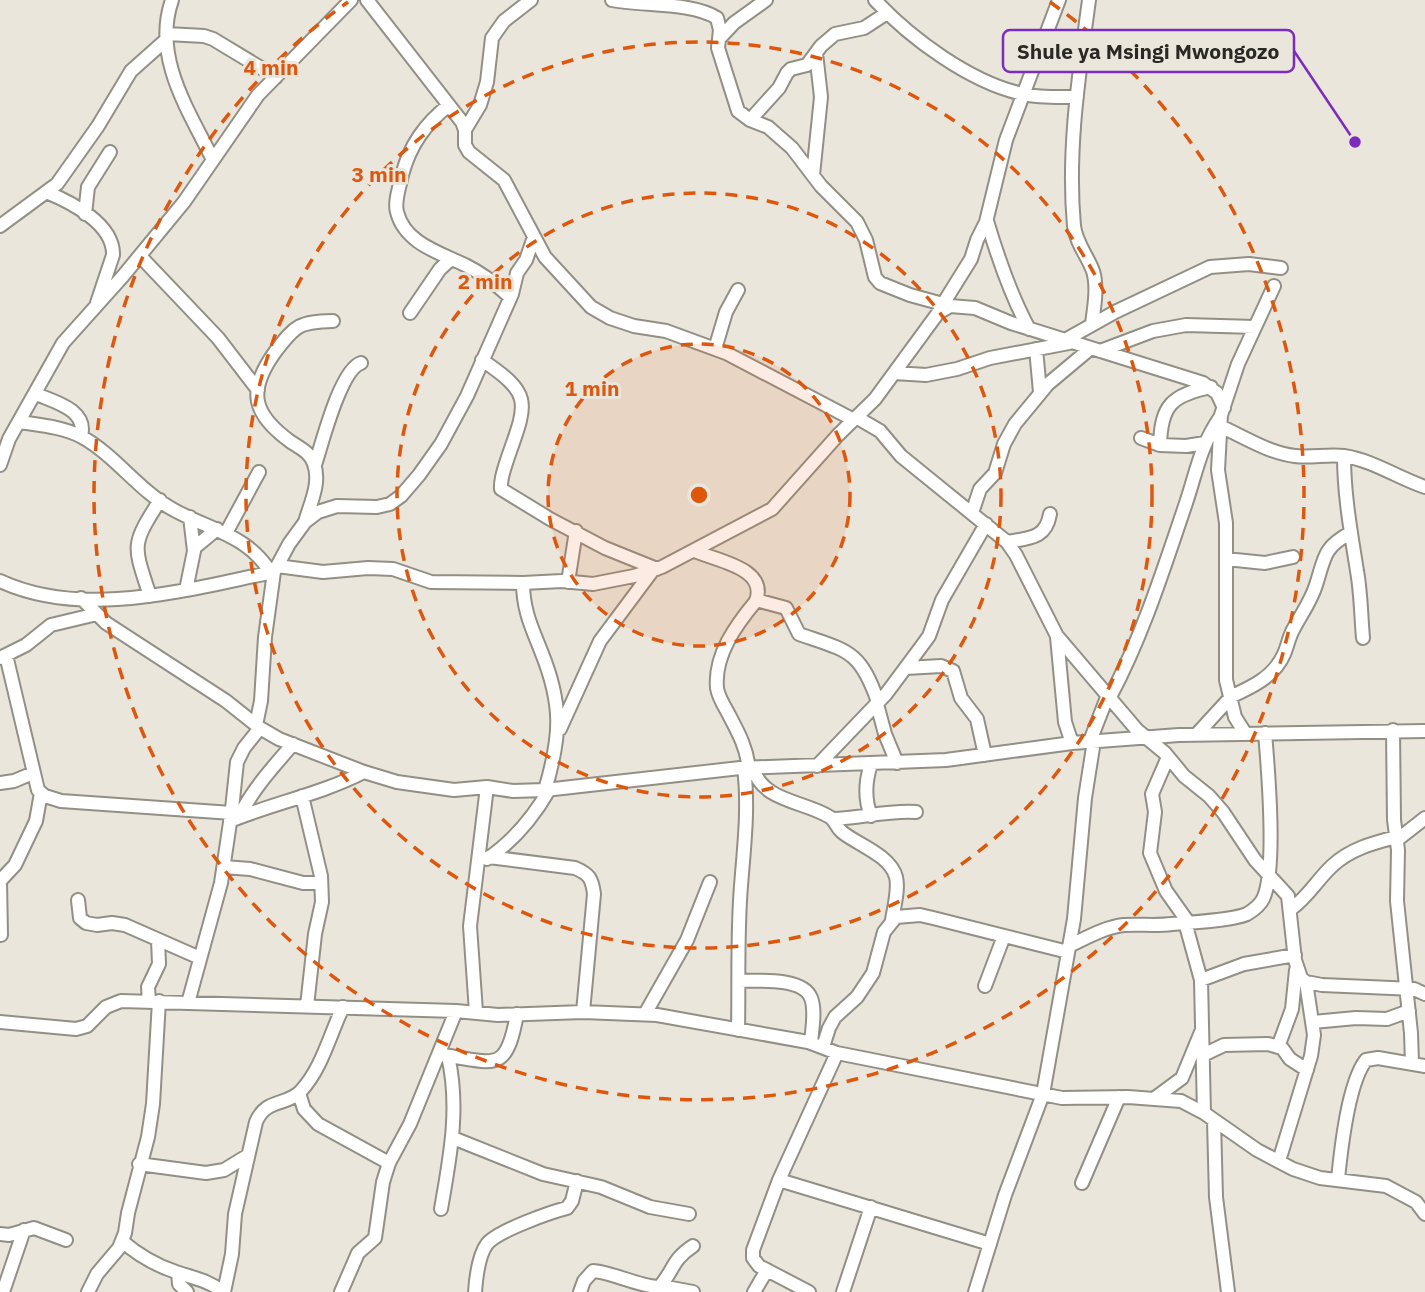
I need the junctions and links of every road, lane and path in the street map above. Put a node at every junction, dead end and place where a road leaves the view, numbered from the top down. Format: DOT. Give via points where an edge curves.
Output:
graph roads {
  1 [pos="172,0"];
  2 [pos="351,0"];
  3 [pos="367,0"];
  4 [pos="531,0"];
  5 [pos="766,0"];
  6 [pos="875,0"];
  7 [pos="1059,0"];
  8 [pos="1088,0"];
  9 [pos="617,1"];
  10 [pos="887,13"];
  11 [pos="167,36"];
  12 [pos="719,39"];
  13 [pos="816,53"];
  14 [pos="276,77"];
  15 [pos="1025,95"];
  16 [pos="1077,97"];
  17 [pos="449,105"];
  18 [pos="750,120"];
  19 [pos="465,130"];
  20 [pos="110,152"];
  21 [pos="213,160"];
  22 [pos="813,174"];
  23 [pos="46,192"];
  24 [pos="85,214"];
  25 [pos="987,221"];
  26 [pos="0,226"];
  27 [pos="534,237"];
  28 [pos="140,256"];
  29 [pos="451,259"];
  30 [pos="1281,268"];
  31 [pos="1274,286"];
  32 [pos="738,290"];
  33 [pos="510,297"];
  34 [pos="946,305"];
  35 [pos="96,307"];
  36 [pos="410,313"];
  37 [pos="333,321"];
  38 [pos="1092,324"];
  39 [pos="1255,327"];
  40 [pos="1030,329"];
  41 [pos="1069,341"];
  42 [pos="715,349"];
  43 [pos="1036,349"];
  44 [pos="1095,350"];
  45 [pos="482,360"];
  46 [pos="361,363"];
  47 [pos="894,373"];
  48 [pos="1211,387"];
  49 [pos="258,390"];
  50 [pos="1040,392"];
  51 [pos="36,394"];
  52 [pos="1222,416"];
  53 [pos="855,419"];
  54 [pos="0,427"];
  55 [pos="16,428"];
  56 [pos="81,436"];
  57 [pos="1141,438"];
  58 [pos="1205,443"];
  59 [pos="1160,445"];
  60 [pos="1344,456"];
  61 [pos="0,465"];
  62 [pos="315,465"];
  63 [pos="259,472"];
  64 [pos="1425,487"];
  65 [pos="160,500"];
  66 [pos="972,513"];
  67 [pos="1050,514"];
  68 [pos="190,517"];
  69 [pos="305,522"];
  70 [pos="986,524"];
  71 [pos="221,531"];
  72 [pos="576,531"];
  73 [pos="1350,533"];
  74 [pos="1007,542"];
  75 [pos="194,548"];
  76 [pos="695,551"];
  77 [pos="1293,557"];
  78 [pos="1226,559"];
  79 [pos="655,569"];
  80 [pos="274,570"];
  81 [pos="0,581"];
  82 [pos="568,582"];
  83 [pos="523,583"];
  84 [pos="186,590"];
  85 [pos="150,596"];
  86 [pos="81,598"];
  87 [pos="757,600"];
  88 [pos="97,614"];
  89 [pos="1057,636"];
  90 [pos="1363,638"];
  91 [pos="3,657"];
  92 [pos="906,668"];
  93 [pos="1109,696"];
  94 [pos="1230,697"];
  95 [pos="878,703"];
  96 [pos="258,726"];
  97 [pos="1393,730"];
  98 [pos="1425,731"];
  99 [pos="558,732"];
  100 [pos="1245,733"];
  101 [pos="1265,733"];
  102 [pos="1197,734"];
  103 [pos="1147,738"];
  104 [pos="1092,741"];
  105 [pos="1072,743"];
  106 [pos="293,744"];
  107 [pos="985,755"];
  108 [pos="1168,757"];
  109 [pos="897,763"];
  110 [pos="871,764"];
  111 [pos="817,766"];
  112 [pos="748,768"];
  113 [pos="364,772"];
  114 [pos="33,773"];
  115 [pos="0,783"];
  116 [pos="487,787"];
  117 [pos="547,790"];
  118 [pos="41,793"];
  119 [pos="302,796"];
  120 [pos="916,812"];
  121 [pos="870,816"];
  122 [pos="233,817"];
  123 [pos="1425,818"];
  124 [pos="833,819"];
  125 [pos="1396,838"];
  126 [pos="489,857"];
  127 [pos="478,865"];
  128 [pos="224,867"];
  129 [pos="1268,873"];
  130 [pos="710,882"];
  131 [pos="321,883"];
  132 [pos="78,900"];
  133 [pos="1291,909"];
  134 [pos="892,920"];
  135 [pos="1186,922"];
  136 [pos="1,934"];
  137 [pos="1004,936"];
  138 [pos="158,940"];
  139 [pos="1068,949"];
  140 [pos="200,958"];
  141 [pos="1296,961"];
  142 [pos="1201,980"];
  143 [pos="738,981"];
  144 [pos="1306,982"];
  145 [pos="985,986"];
  146 [pos="1405,988"];
  147 [pos="1425,994"];
  148 [pos="154,1001"];
  149 [pos="188,1003"];
  150 [pos="307,1006"];
  151 [pos="343,1007"];
  152 [pos="456,1011"];
  153 [pos="1409,1011"];
  154 [pos="475,1012"];
  155 [pos="583,1012"];
  156 [pos="517,1014"];
  157 [pos="645,1014"];
  158 [pos="0,1023"];
  159 [pos="1313,1023"];
  160 [pos="1202,1029"];
  161 [pos="738,1030"];
  162 [pos="817,1045"];
  163 [pos="1278,1046"];
  164 [pos="837,1053"];
  165 [pos="443,1055"];
  166 [pos="1203,1055"];
  167 [pos="1412,1063"];
  168 [pos="1425,1066"];
  169 [pos="1307,1070"];
  170 [pos="299,1093"];
  171 [pos="1043,1094"];
  172 [pos="1119,1097"];
  173 [pos="1155,1098"];
  174 [pos="1209,1117"];
  175 [pos="453,1138"];
  176 [pos="247,1156"];
  177 [pos="1279,1161"];
  178 [pos="389,1163"];
  179 [pos="139,1164"];
  180 [pos="214,1171"];
  181 [pos="243,1176"];
  182 [pos="1338,1179"];
  183 [pos="779,1180"];
  184 [pos="577,1181"];
  185 [pos="1082,1183"];
  186 [pos="871,1207"];
  187 [pos="441,1209"];
  188 [pos="1424,1211"];
  189 [pos="688,1214"];
  190 [pos="24,1230"];
  191 [pos="0,1234"];
  192 [pos="66,1240"];
  193 [pos="122,1241"];
  194 [pos="990,1244"];
  195 [pos="692,1246"];
  196 [pos="767,1270"];
  197 [pos="178,1273"];
  198 [pos="658,1289"];
  199 [pos="3,1292"];
  200 [pos="88,1292"];
  201 [pos="187,1292"];
  202 [pos="223,1292"];
  203 [pos="341,1292"];
  204 [pos="475,1292"];
  205 [pos="580,1292"];
  206 [pos="693,1292"];
  207 [pos="754,1292"];
  208 [pos="809,1292"];
  209 [pos="843,1292"];
  210 [pos="975,1292"];
  211 [pos="1228,1292"];
  1 -- 11 [label="street"];
  2 -- 14 [label="street"];
  3 -- 17 [label="street"];
  4 -- 19 [label="street" via="504,21 492,38 487,82"];
  5 -- 12 [label="street"];
  6 -- 10 [label="street"];
  7 -- 15 [label="street"];
  8 -- 16 [label="street"];
  9 -- 12 [label="street" via="712,15 719,22"];
  10 -- 13 [label="street" via="864,28 835,34"];
  10 -- 15 [label="street" via="959,66"];
  11 -- 14 [label="street" via="213,39"];
  11 -- 21 [label="street" via="167,55 182,100"];
  11 -- 23 [label="street" via="131,71 98,126 57,184"];
  12 -- 18 [label="street" via="731,94 738,111"];
  13 -- 18 [label="street" via="807,65 787,72 779,89"];
  13 -- 22 [label="street" via="821,97"];
  14 -- 21 [label="street"];
  15 -- 16 [label="street"];
  15 -- 25 [label="street" via="1006,140"];
  16 -- 38 [label="street" via="1072,200 1074,230 1093,272"];
  17 -- 19 [label="street"];
  17 -- 29 [label="street" via="420,133 409,154 396,205 397,215 422,245"];
  18 -- 22 [label="street" via="768,127"];
  19 -- 27 [label="street" via="469,152 504,180"];
  20 -- 24 [label="street" via="88,187"];
  21 -- 28 [label="street"];
  22 -- 34 [label="street" via="856,222 880,283"];
  23 -- 24 [label="street"];
  23 -- 26 [label="street"];
  24 -- 35 [label="street" via="100,226 113,247"];
  25 -- 34 [label="street"];
  25 -- 40 [label="street" via="998,261"];
  27 -- 33 [label="street"];
  27 -- 42 [label="street" via="545,257 591,307 634,327 666,331"];
  28 -- 35 [label="street"];
  28 -- 49 [label="street" via="218,338"];
  29 -- 33 [label="street" via="495,283"];
  29 -- 36 [label="street"];
  30 -- 38 [label="street" via="1249,264 1210,267"];
  31 -- 39 [label="street"];
  32 -- 42 [label="street"];
  33 -- 45 [label="street"];
  34 -- 40 [label="street" via="975,308"];
  34 -- 47 [label="street"];
  35 -- 51 [label="street" via="63,343"];
  37 -- 49 [label="street" via="305,322 294,329 263,369"];
  38 -- 41 [label="street"];
  39 -- 44 [label="street" via="1186,325"];
  39 -- 52 [label="street"];
  40 -- 41 [label="street"];
  40 -- 43 [label="street"];
  41 -- 43 [label="street"];
  41 -- 44 [label="street"];
  42 -- 53 [label="street"];
  43 -- 47 [label="street" via="926,375"];
  43 -- 50 [label="street"];
  44 -- 48 [label="street"];
  44 -- 50 [label="street"];
  45 -- 69 [label="street" via="441,444 401,496 377,507 337,506"];
  45 -- 72 [label="street" via="509,379 522,400 501,489"];
  46 -- 62 [label="street" via="344,383"];
  47 -- 53 [label="street"];
  48 -- 52 [label="street"];
  48 -- 59 [label="street" via="1185,394 1166,407"];
  49 -- 62 [label="street" via="258,407 271,426 306,452"];
  50 -- 66 [label="street" via="1015,424"];
  51 -- 55 [label="street"];
  51 -- 56 [label="street" via="79,416"];
  52 -- 58 [label="street"];
  52 -- 60 [label="street" via="1278,452"];
  52 -- 78 [label="street" via="1218,470"];
  53 -- 66 [label="street" via="880,431 901,456"];
  53 -- 76 [label="street" via="772,509"];
  54 -- 55 [label="street"];
  55 -- 56 [label="street"];
  55 -- 61 [label="street"];
  56 -- 65 [label="street"];
  57 -- 59 [label="street"];
  58 -- 59 [label="street"];
  58 -- 93 [label="street" via="1152,602 1127,666"];
  60 -- 64 [label="street"];
  60 -- 73 [label="street"];
  62 -- 69 [label="street" via="317,484"];
  63 -- 71 [label="street"];
  65 -- 68 [label="street"];
  65 -- 85 [label="street" via="137,540 136,552"];
  66 -- 70 [label="street"];
  67 -- 74 [label="street" via="1041,534"];
  68 -- 71 [label="street"];
  68 -- 75 [label="street"];
  69 -- 80 [label="street"];
  70 -- 74 [label="street"];
  70 -- 92 [label="street" via="942,600 929,636"];
  71 -- 75 [label="street"];
  71 -- 80 [label="street"];
  72 -- 79 [label="street"];
  72 -- 82 [label="street"];
  73 -- 90 [label="street"];
  73 -- 94 [label="street" via="1335,541 1323,558 1309,603 1278,665 1257,684"];
  74 -- 89 [label="street"];
  75 -- 84 [label="street"];
  76 -- 79 [label="street"];
  76 -- 87 [label="street" via="753,578"];
  77 -- 78 [label="street" via="1265,563"];
  78 -- 94 [label="street" via="1226,680"];
  79 -- 82 [label="street" via="609,583"];
  79 -- 99 [label="street" via="600,641"];
  80 -- 83 [label="street" via="393,569 431,582"];
  80 -- 84 [label="street"];
  80 -- 96 [label="street"];
  81 -- 86 [label="street" via="54,598"];
  82 -- 83 [label="street"];
  83 -- 99 [label="street" via="527,620 558,707"];
  84 -- 85 [label="street"];
  85 -- 86 [label="street"];
  86 -- 88 [label="street"];
  87 -- 95 [label="street" via="786,608 799,634 855,657"];
  87 -- 112 [label="street" via="722,652 718,680 722,701 745,746"];
  88 -- 91 [label="street" via="51,625"];
  88 -- 96 [label="street"];
  89 -- 93 [label="street"];
  89 -- 105 [label="street" via="1065,722"];
  91 -- 114 [label="street"];
  92 -- 95 [label="street"];
  92 -- 107 [label="street" via="941,666 953,671 961,698 977,719"];
  93 -- 103 [label="street"];
  93 -- 104 [label="street"];
  94 -- 100 [label="street" via="1237,723"];
  94 -- 102 [label="street"];
  95 -- 109 [label="street"];
  95 -- 111 [label="street"];
  96 -- 106 [label="street"];
  96 -- 122 [label="street" via="239,756"];
  97 -- 98 [label="street"];
  97 -- 101 [label="street"];
  97 -- 125 [label="street"];
  99 -- 117 [label="street"];
  100 -- 101 [label="street"];
  100 -- 102 [label="street"];
  101 -- 129 [label="street"];
  102 -- 103 [label="street"];
  103 -- 104 [label="street"];
  103 -- 108 [label="street"];
  104 -- 105 [label="street"];
  104 -- 139 [label="street"];
  105 -- 107 [label="street"];
  106 -- 113 [label="street"];
  106 -- 122 [label="street"];
  107 -- 109 [label="street"];
  108 -- 129 [label="street" via="1223,812"];
  108 -- 135 [label="street" via="1152,794 1155,812 1150,853"];
  109 -- 110 [label="street"];
  110 -- 111 [label="street"];
  110 -- 121 [label="street" via="866,798"];
  111 -- 112 [label="street"];
  112 -- 117 [label="street"];
  112 -- 124 [label="street" via="770,791"];
  112 -- 143 [label="street"];
  113 -- 116 [label="street" via="454,790"];
  113 -- 119 [label="street"];
  114 -- 115 [label="street"];
  114 -- 118 [label="street"];
  116 -- 117 [label="street"];
  116 -- 127 [label="street"];
  117 -- 126 [label="street" via="541,805 514,838"];
  118 -- 122 [label="street" via="61,801"];
  118 -- 136 [label="street" via="36,821 15,865 0,881"];
  119 -- 122 [label="street"];
  119 -- 131 [label="street"];
  120 -- 121 [label="street"];
  121 -- 124 [label="street"];
  122 -- 128 [label="street"];
  123 -- 125 [label="street"];
  124 -- 134 [label="street" via="838,829 892,869 896,887"];
  125 -- 133 [label="street" via="1360,847 1332,865"];
  125 -- 146 [label="street" via="1396,901"];
  126 -- 127 [label="street"];
  126 -- 155 [label="street" via="575,868 592,879"];
  127 -- 154 [label="street" via="470,935"];
  128 -- 131 [label="street"];
  128 -- 140 [label="street"];
  129 -- 133 [label="street" via="1288,897"];
  129 -- 135 [label="street" via="1262,899 1247,914"];
  130 -- 157 [label="street" via="687,940"];
  131 -- 150 [label="street"];
  132 -- 138 [label="street" via="80,918 86,923 125,925"];
  133 -- 141 [label="street"];
  134 -- 137 [label="street" via="920,915"];
  134 -- 162 [label="street" via="873,973"];
  135 -- 139 [label="street" via="1121,925"];
  135 -- 142 [label="street"];
  137 -- 139 [label="street"];
  137 -- 145 [label="street"];
  138 -- 140 [label="street"];
  138 -- 148 [label="street" via="159,964 148,987"];
  139 -- 171 [label="street"];
  140 -- 149 [label="street"];
  141 -- 142 [label="street" via="1244,964"];
  141 -- 144 [label="street"];
  141 -- 163 [label="street" via="1292,1009"];
  142 -- 160 [label="street"];
  143 -- 161 [label="street"];
  143 -- 162 [label="street" via="806,989"];
  144 -- 146 [label="street"];
  144 -- 159 [label="street"];
  146 -- 147 [label="street"];
  146 -- 153 [label="street"];
  148 -- 149 [label="street"];
  148 -- 158 [label="street" via="121,1001 76,1029"];
  148 -- 179 [label="street" via="153,1104"];
  149 -- 150 [label="street"];
  150 -- 151 [label="street"];
  151 -- 152 [label="street"];
  151 -- 170 [label="street" via="320,1062"];
  152 -- 154 [label="street"];
  152 -- 165 [label="street"];
  153 -- 159 [label="street" via="1387,1018"];
  153 -- 167 [label="street"];
  154 -- 156 [label="street"];
  155 -- 156 [label="street"];
  155 -- 157 [label="street"];
  156 -- 165 [label="street" via="511,1044 497,1061"];
  157 -- 161 [label="street"];
  159 -- 169 [label="street"];
  160 -- 166 [label="street"];
  160 -- 173 [label="street" via="1182,1078"];
  161 -- 162 [label="street"];
  162 -- 164 [label="street"];
  163 -- 166 [label="street" via="1223,1045"];
  163 -- 169 [label="street"];
  164 -- 171 [label="street"];
  164 -- 183 [label="street"];
  165 -- 175 [label="street" via="454,1080"];
  165 -- 178 [label="street"];
  166 -- 174 [label="street"];
  167 -- 168 [label="street"];
  167 -- 182 [label="street" via="1378,1058 1366,1060 1359,1068"];
  169 -- 177 [label="street"];
  170 -- 176 [label="street" via="260,1112"];
  170 -- 178 [label="street" via="304,1108 318,1124"];
  171 -- 172 [label="street"];
  171 -- 194 [label="street"];
  172 -- 173 [label="street"];
  172 -- 185 [label="street"];
  173 -- 174 [label="street" via="1181,1101"];
  174 -- 177 [label="street"];
  174 -- 211 [label="street"];
  175 -- 184 [label="street" via="543,1174"];
  175 -- 187 [label="street"];
  176 -- 180 [label="street"];
  176 -- 181 [label="street"];
  177 -- 182 [label="street" via="1321,1178"];
  178 -- 203 [label="street" via="375,1238 358,1253"];
  179 -- 180 [label="street" via="185,1172"];
  179 -- 193 [label="street"];
  180 -- 181 [label="street"];
  181 -- 202 [label="street"];
  182 -- 188 [label="street" via="1386,1186"];
  183 -- 186 [label="street"];
  183 -- 196 [label="street" via="754,1243 753,1258"];
  184 -- 189 [label="street" via="650,1207"];
  184 -- 204 [label="street" via="568,1208 487,1244"];
  186 -- 194 [label="street"];
  186 -- 209 [label="street"];
  190 -- 191 [label="street"];
  190 -- 192 [label="street" via="34,1228"];
  190 -- 199 [label="street"];
  193 -- 197 [label="street" via="148,1261"];
  193 -- 200 [label="street"];
  194 -- 210 [label="street"];
  195 -- 198 [label="street" via="675,1261"];
  196 -- 207 [label="street"];
  196 -- 208 [label="street"];
  197 -- 201 [label="street" via="179,1284"];
  197 -- 202 [label="street" via="209,1282"];
  198 -- 205 [label="street" via="593,1271"];
  198 -- 206 [label="street"];
}
